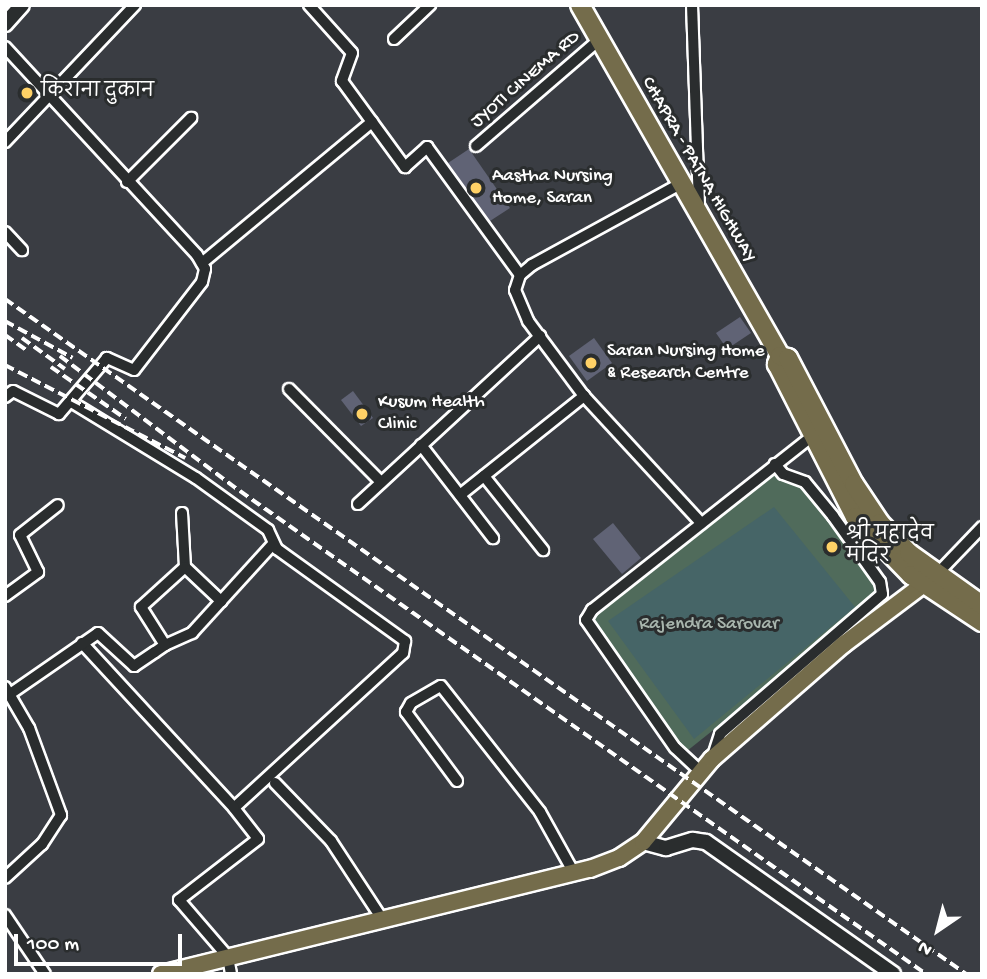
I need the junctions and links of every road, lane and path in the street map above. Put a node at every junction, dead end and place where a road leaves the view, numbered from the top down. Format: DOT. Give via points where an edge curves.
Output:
graph roads {
  1 [pos="135,5"];
  2 [pos="309,5"];
  3 [pos="430,5"];
  4 [pos="580,5"];
  5 [pos="692,5"];
  6 [pos="18,7"];
  7 [pos="5,24"];
  8 [pos="394,38"];
  9 [pos="599,40"];
  10 [pos="5,47"];
  11 [pos="50,96"];
  12 [pos="191,118"];
  13 [pos="372,122"];
  14 [pos="5,142"];
  15 [pos="476,146"];
  16 [pos="127,182"];
  17 [pos="680,184"];
  18 [pos="699,215"];
  19 [pos="5,232"];
  20 [pos="22,250"];
  21 [pos="202,263"];
  22 [pos="520,275"];
  23 [pos="540,336"];
  24 [pos="780,356"];
  25 [pos="289,389"];
  26 [pos="584,396"];
  27 [pos="5,397"];
  28 [pos="73,403"];
  29 [pos="812,436"];
  30 [pos="421,445"];
  31 [pos="775,464"];
  32 [pos="484,476"];
  33 [pos="381,482"];
  34 [pos="460,495"];
  35 [pos="358,504"];
  36 [pos="58,505"];
  37 [pos="183,513"];
  38 [pos="701,523"];
  39 [pos="982,527"];
  40 [pos="493,538"];
  41 [pos="273,544"];
  42 [pos="543,550"];
  43 [pos="185,567"];
  44 [pos="930,579"];
  45 [pos="5,596"];
  46 [pos="221,601"];
  47 [pos="982,605"];
  48 [pos="982,622"];
  49 [pos="82,643"];
  50 [pos="165,645"];
  51 [pos="7,690"];
  52 [pos="712,759"];
  53 [pos="701,772"];
  54 [pos="457,781"];
  55 [pos="275,783"];
  56 [pos="234,808"];
  57 [pos="643,842"];
  58 [pos="574,873"];
  59 [pos="5,878"];
  60 [pos="5,915"];
  61 [pos="382,919"];
  62 [pos="228,957"];
  63 [pos="45,974"];
  64 [pos="161,974"];
  65 [pos="231,974"];
  66 [pos="892,974"];
  1 -- 11 [label="street"];
  2 -- 13 [label="street" via="352,53 341,77"];
  3 -- 8 [label="street"];
  4 -- 9 [label="highway, CHAPRA - PATNA HIGHWAY"];
  5 -- 18 [label="street"];
  6 -- 7 [label="street"];
  9 -- 15 [label="street, JYOTI CINEMA RD"];
  9 -- 17 [label="highway, CHAPRA - PATNA HIGHWAY"];
  10 -- 11 [label="street"];
  11 -- 14 [label="street"];
  11 -- 16 [label="street"];
  12 -- 16 [label="street"];
  13 -- 21 [label="street"];
  13 -- 22 [label="street" via="405,167 427,147"];
  16 -- 21 [label="street"];
  17 -- 18 [label="highway, CHAPRA - PATNA HIGHWAY"];
  17 -- 22 [label="street"];
  18 -- 24 [label="highway, CHAPRA - PATNA HIGHWAY"];
  19 -- 20 [label="street"];
  21 -- 28 [label="street" via="202,282 134,370 107,358"];
  22 -- 23 [label="street" via="517,303"];
  23 -- 26 [label="street"];
  23 -- 30 [label="street"];
  24 -- 29 [label="highway, CHAPRA - PATNA HIGHWAY" via="777,364"];
  24 -- 44 [label="highway, CHAPRA - PATNA HIGHWAY" via="788,358 854,484 880,523"];
  25 -- 33 [label="street"];
  26 -- 32 [label="street"];
  26 -- 38 [label="street"];
  27 -- 28 [label="street" via="13,391 60,414"];
  28 -- 41 [label="street" via="196,478 268,530"];
  29 -- 31 [label="street"];
  29 -- 44 [label="highway, CHAPRA - PATNA HIGHWAY" via="855,517"];
  30 -- 33 [label="street"];
  30 -- 34 [label="street"];
  31 -- 38 [label="street"];
  31 -- 52 [label="street" via="783,474 805,482 834,516 880,582 881,594 720,734"];
  32 -- 34 [label="street"];
  32 -- 42 [label="street"];
  33 -- 35 [label="street"];
  34 -- 40 [label="street"];
  36 -- 45 [label="street" via="20,535 38,572"];
  37 -- 43 [label="street"];
  38 -- 53 [label="street" via="592,610 586,620 674,748"];
  39 -- 44 [label="street"];
  41 -- 46 [label="street"];
  41 -- 56 [label="street" via="402,636 406,647"];
  43 -- 46 [label="street"];
  43 -- 50 [label="street" via="141,607"];
  44 -- 47 [label="highway, CHAPRA - PATNA HIGHWAY"];
  44 -- 48 [label="highway, CHAPRA - PATNA HIGHWAY"];
  44 -- 52 [label="main road" via="844,644"];
  46 -- 50 [label="street" via="191,633"];
  49 -- 50 [label="street" via="100,634 134,666"];
  49 -- 51 [label="street"];
  49 -- 56 [label="street"];
  51 -- 59 [label="street" via="29,728 61,815 42,844"];
  52 -- 53 [label="main road"];
  53 -- 57 [label="main road"];
  54 -- 58 [label="street" via="406,712 411,703 441,686 540,812"];
  55 -- 61 [label="street" via="331,841"];
  56 -- 62 [label="street" via="258,839 179,900"];
  57 -- 58 [label="main road" via="619,858"];
  57 -- 66 [label="street" via="666,848 693,840 706,842"];
  58 -- 61 [label="main road"];
  60 -- 63 [label="street"];
  61 -- 62 [label="main road"];
  62 -- 64 [label="main road"];
  62 -- 65 [label="street"];
}
